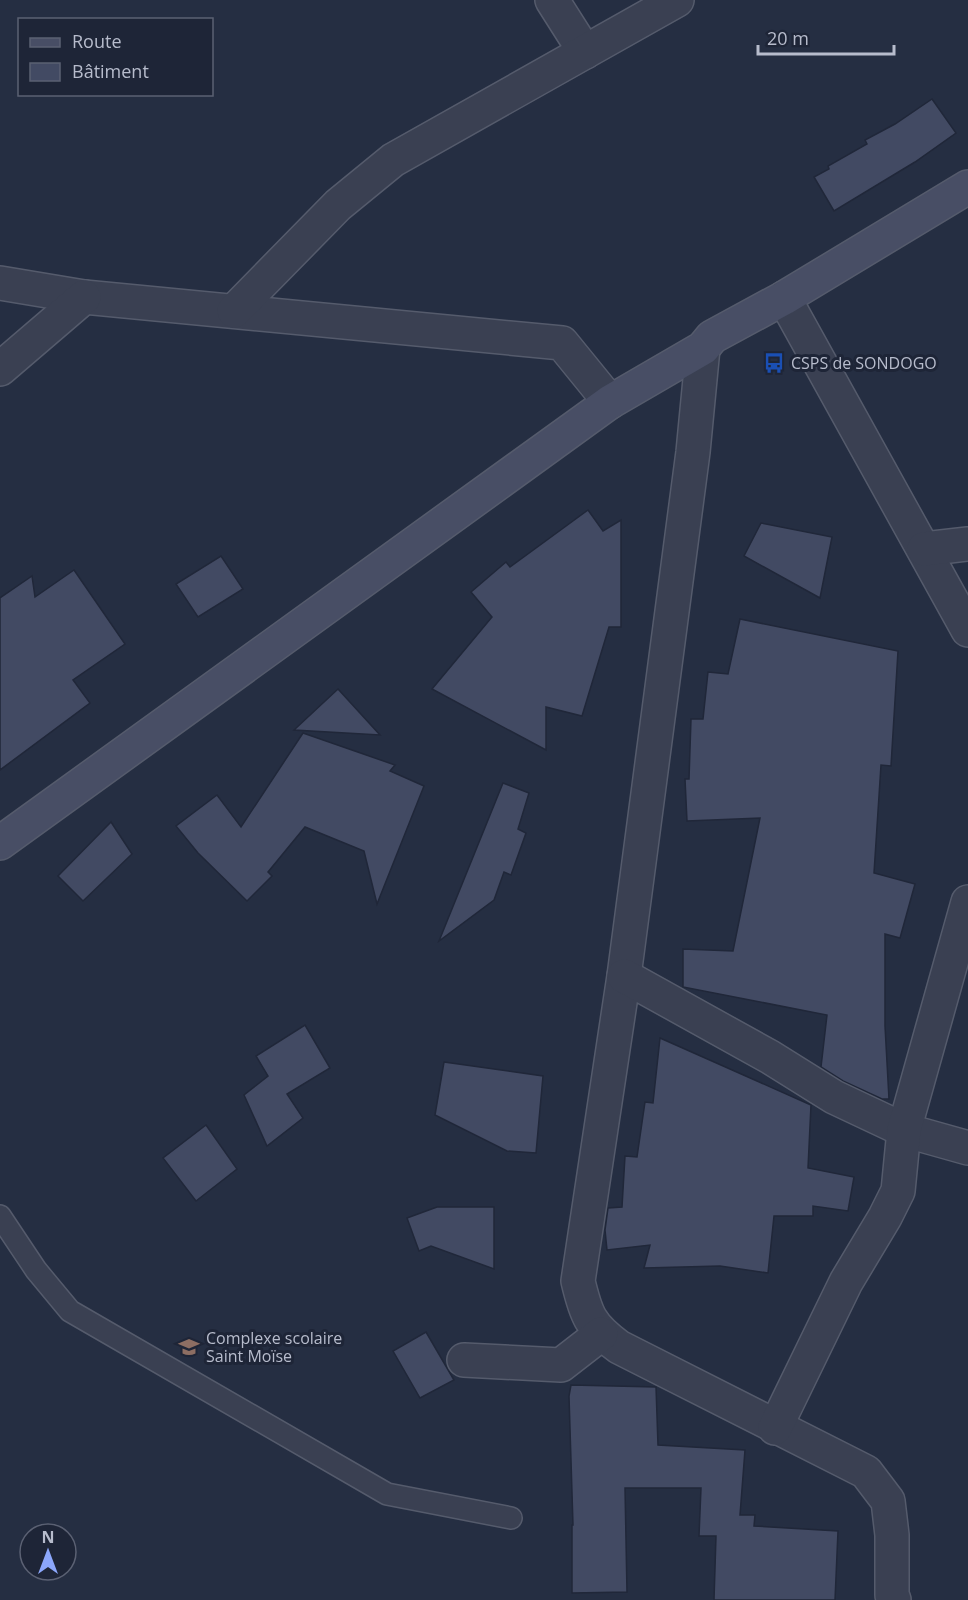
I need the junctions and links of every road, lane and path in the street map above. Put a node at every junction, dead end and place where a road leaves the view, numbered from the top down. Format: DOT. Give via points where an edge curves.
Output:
graph roads {
  1 [pos="552,0"];
  2 [pos="677,0"];
  3 [pos="585,52"];
  4 [pos="968,187"];
  5 [pos="0,283"];
  6 [pos="84,297"];
  7 [pos="784,298"];
  8 [pos="234,311"];
  9 [pos="703,348"];
  10 [pos="0,369"];
  11 [pos="610,402"];
  12 [pos="968,544"];
  13 [pos="924,549"];
  14 [pos="968,630"];
  15 [pos="0,843"];
  16 [pos="968,902"];
  17 [pos="624,976"];
  18 [pos="904,1130"];
  19 [pos="968,1148"];
  20 [pos="0,1216"];
  21 [pos="8,1236"];
  22 [pos="601,1334"];
  23 [pos="464,1360"];
  24 [pos="775,1428"];
  25 [pos="511,1518"];
  26 [pos="894,1600"];
  1 -- 3 [label="street"];
  2 -- 3 [label="street"];
  3 -- 8 [label="street" via="393,160 338,205"];
  4 -- 7 [label="street"];
  5 -- 6 [label="street"];
  6 -- 8 [label="street"];
  6 -- 10 [label="street"];
  7 -- 9 [label="street" via="712,337"];
  7 -- 13 [label="street"];
  8 -- 11 [label="street" via="562,343"];
  9 -- 11 [label="street"];
  9 -- 17 [label="street" via="692,463"];
  11 -- 15 [label="street"];
  12 -- 13 [label="street"];
  13 -- 14 [label="street"];
  16 -- 18 [label="street"];
  17 -- 18 [label="street" via="834,1097"];
  17 -- 22 [label="street" via="578,1281 584,1310"];
  18 -- 19 [label="street"];
  18 -- 24 [label="street" via="897,1191 846,1282"];
  20 -- 21 [label="lane"];
  21 -- 25 [label="lane" via="70,1311 387,1494"];
  22 -- 23 [label="street" via="561,1365"];
  22 -- 24 [label="street"];
  24 -- 26 [label="street" via="866,1472 888,1501"];
}
